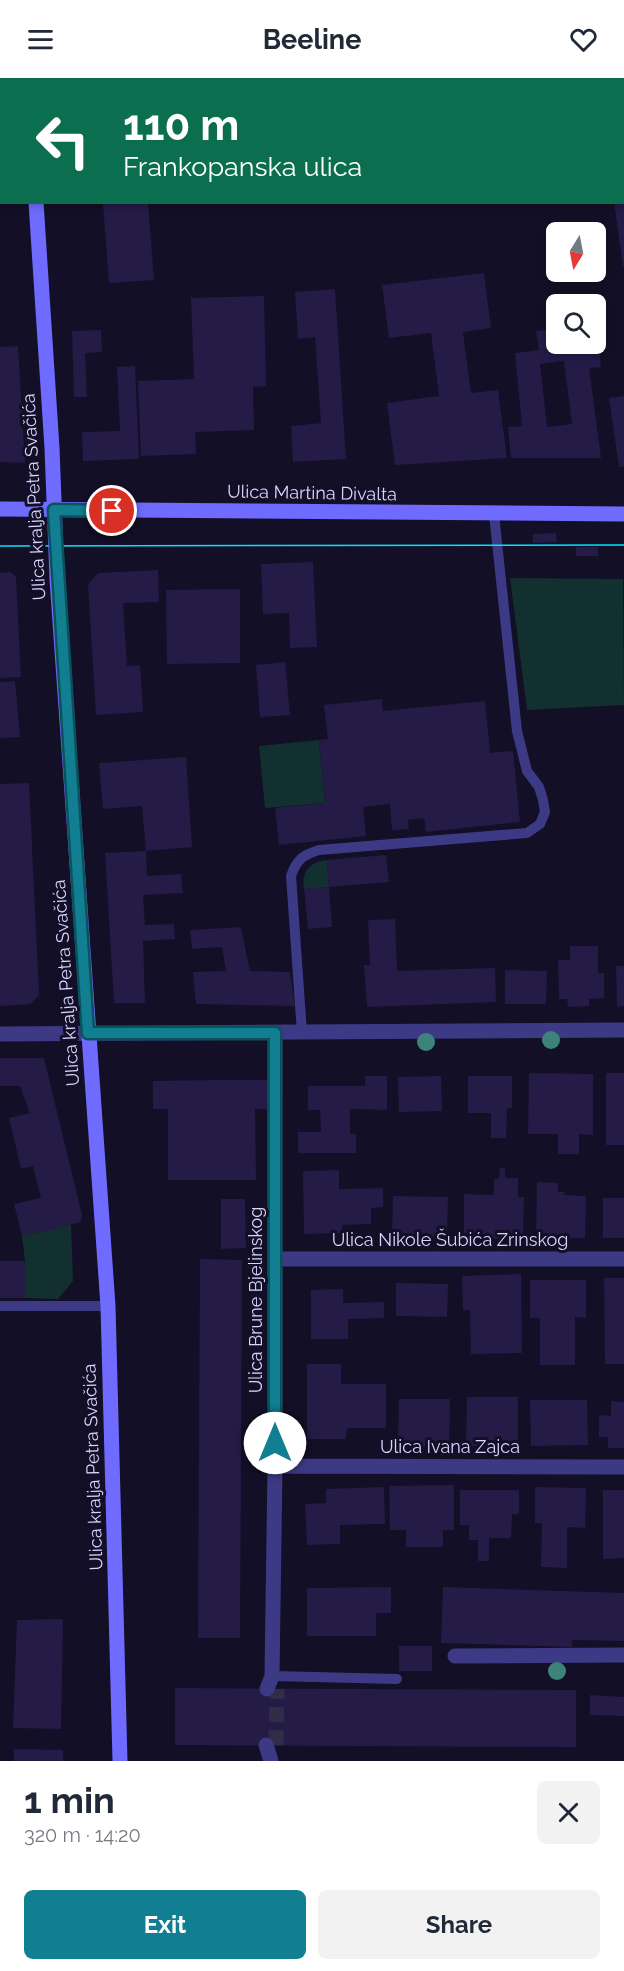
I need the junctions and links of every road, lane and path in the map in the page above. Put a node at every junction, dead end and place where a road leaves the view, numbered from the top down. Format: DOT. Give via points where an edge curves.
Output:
graph roads {
  1 [pos="36,204"];
  2 [pos="0,509"];
  3 [pos="54,510"];
  4 [pos="494,514"];
  5 [pos="624,514"];
  6 [pos="624,1030"];
  7 [pos="88,1033"];
  8 [pos="275,1033"];
  9 [pos="302,1033"];
  10 [pos="0,1034"];
  11 [pos="276,1259"];
  12 [pos="624,1259"];
  13 [pos="0,1306"];
  14 [pos="108,1306"];
  15 [pos="275,1466"];
  16 [pos="624,1467"];
  17 [pos="624,1655"];
  18 [pos="455,1656"];
  19 [pos="397,1679"];
  20 [pos="272,1684"];
  21 [pos="120,1761"];
  1 -- 3 [label="main road, Ulica kralja Petra Svačića"];
  2 -- 3 [label="main road, Ulica Martina Divalta"];
  3 -- 4 [label="main road, Ulica Martina Divalta"];
  3 -- 7 [label="main road, Ulica kralja Petra Svačića"];
  4 -- 5 [label="main road, Ulica Martina Divalta"];
  4 -- 9 [label="lane" via="517,731 527,771 539,787 545,812 540,825 527,833 319,850 303,855 291,876"];
  6 -- 9 [label="street"];
  7 -- 8 [label="street"];
  7 -- 10 [label="street"];
  7 -- 14 [label="main road, Ulica kralja Petra Svačića"];
  8 -- 9 [label="street"];
  8 -- 11 [label="street, Ulica Brune Bjelinskog"];
  11 -- 12 [label="street, Ulica Nikole Šubića Zrinskog"];
  11 -- 15 [label="street, Ulica Brune Bjelinskog"];
  13 -- 14 [label="lane"];
  14 -- 21 [label="main road, Ulica kralja Petra Svačića"];
  15 -- 16 [label="street, Ulica Ivana Zajca"];
  15 -- 20 [label="street, Ulica Brune Bjelinskog"];
  17 -- 18 [label="street"];
  19 -- 20 [label="lane"];
}
